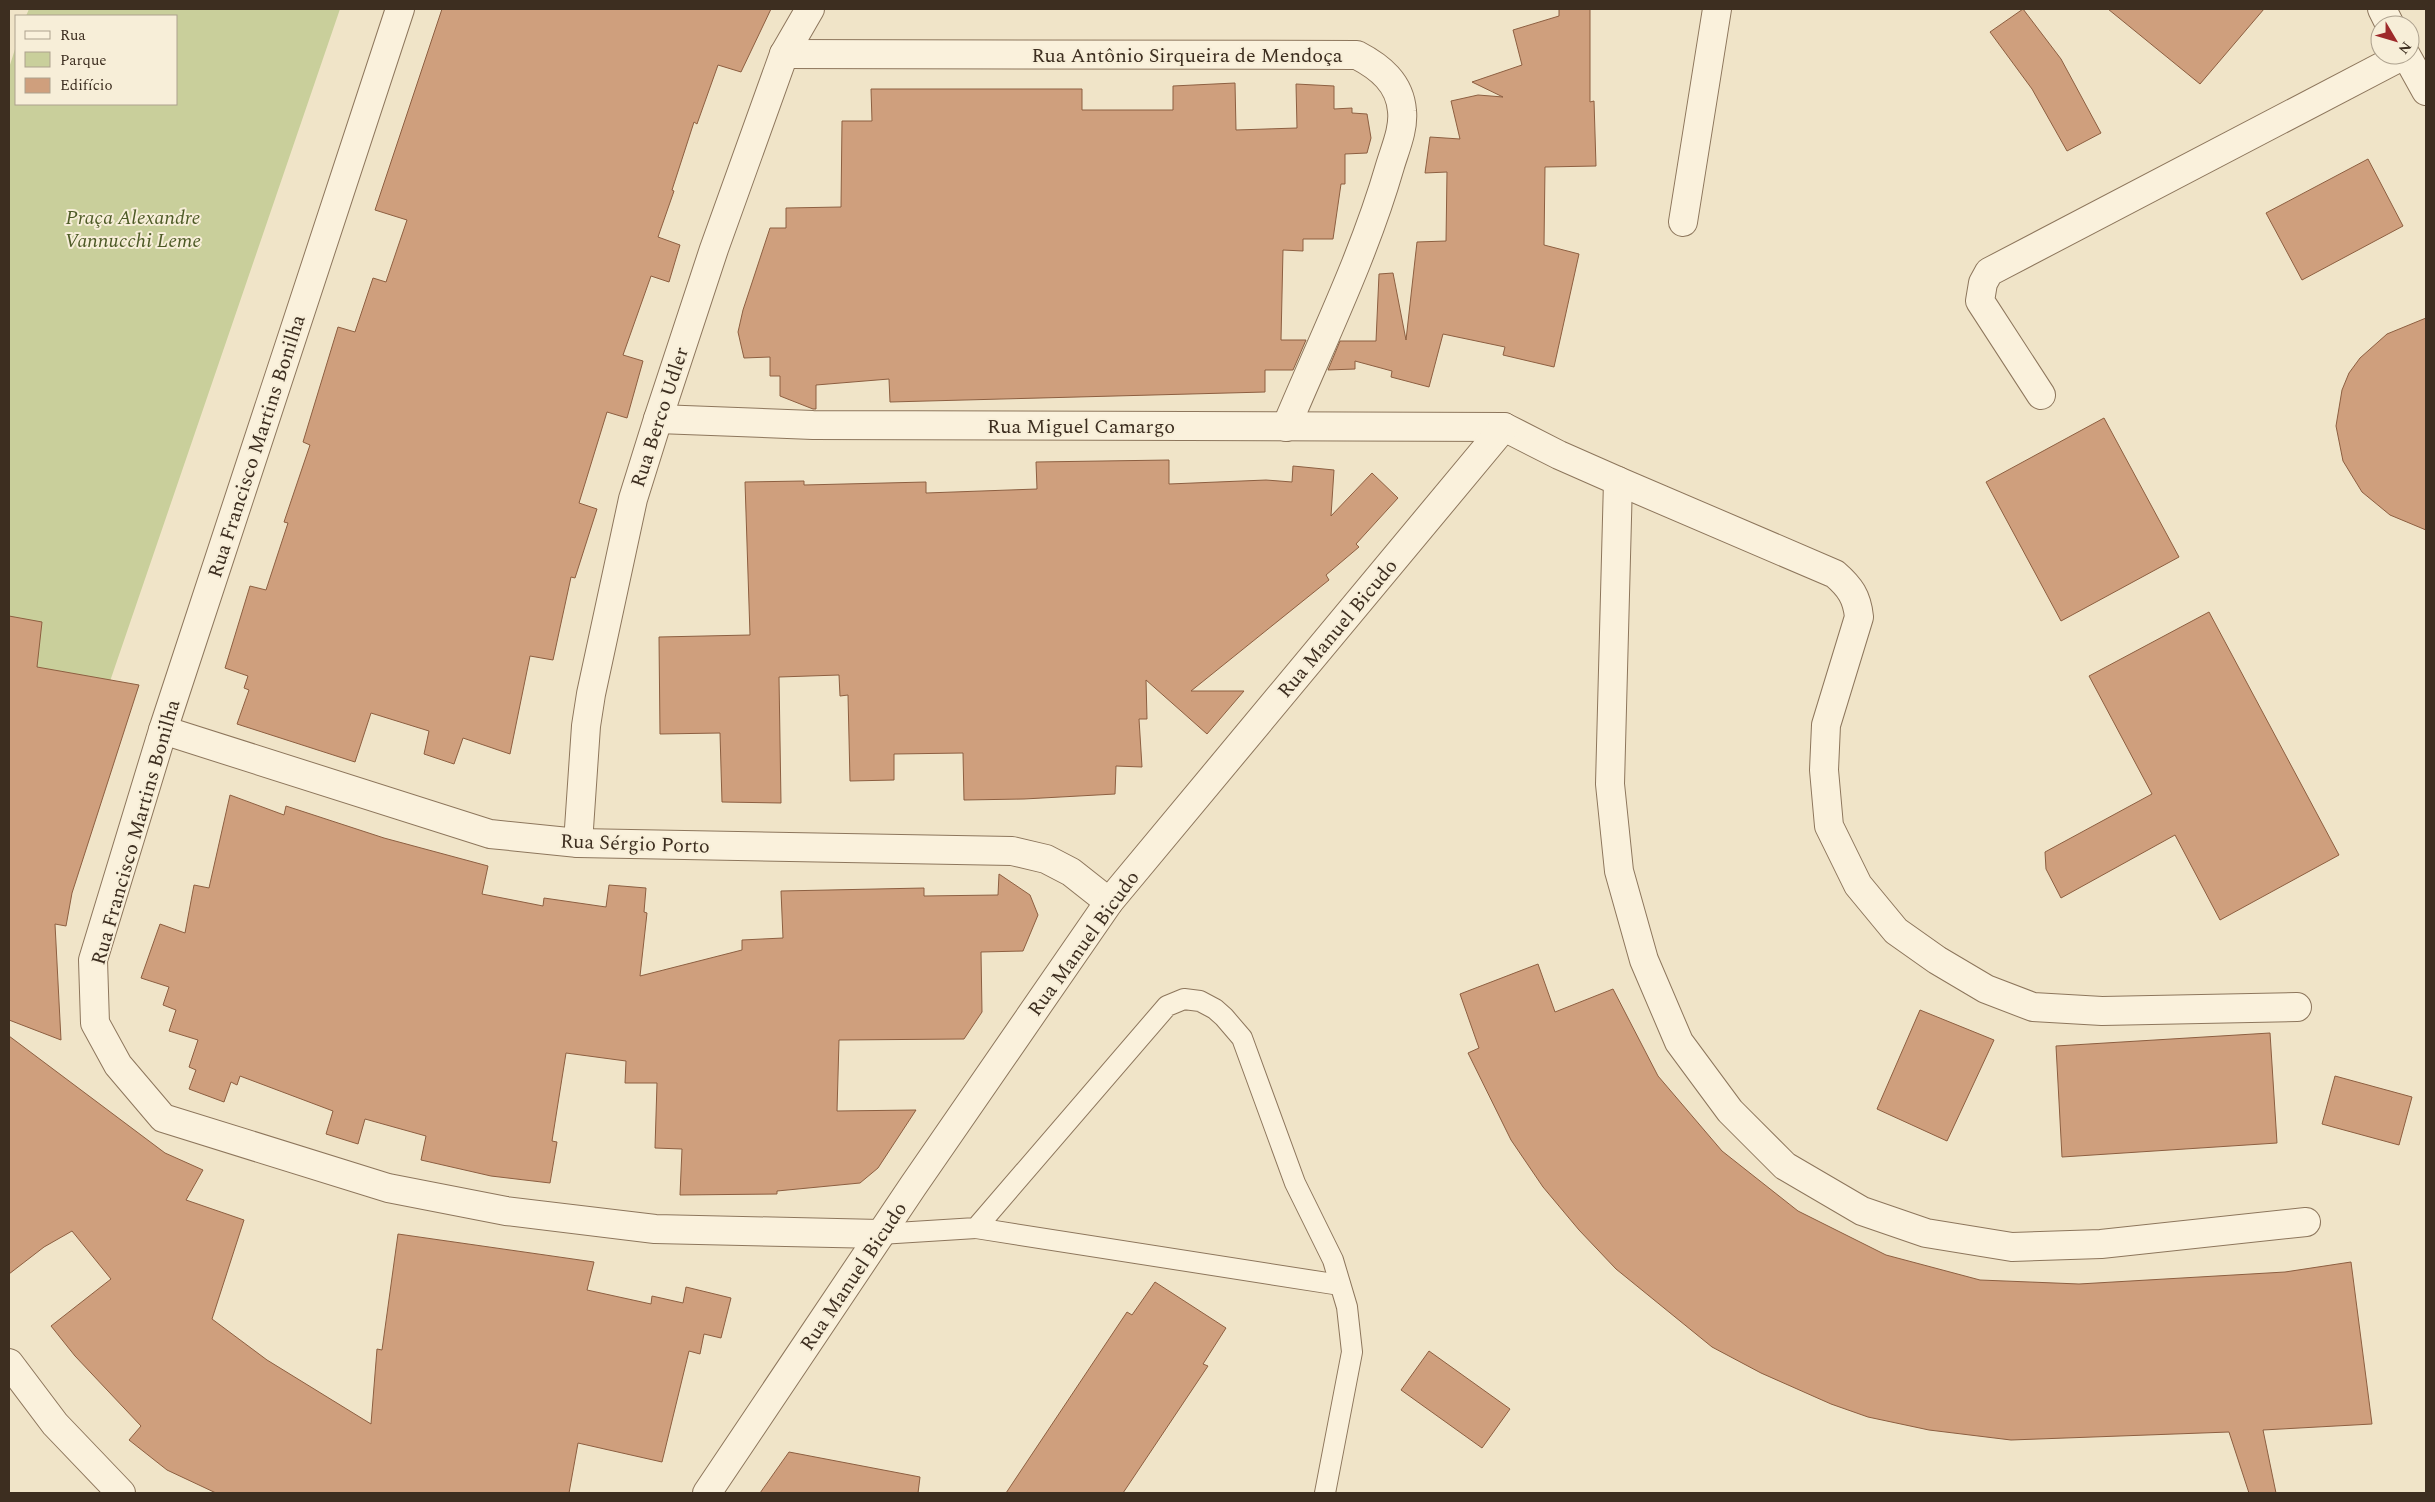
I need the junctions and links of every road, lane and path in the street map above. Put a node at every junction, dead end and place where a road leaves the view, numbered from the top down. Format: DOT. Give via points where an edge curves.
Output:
graph roads {
  1 [pos="400,9"];
  2 [pos="810,9"];
  3 [pos="1717,9"];
  4 [pos="784,54"];
  5 [pos="2386,65"];
  6 [pos="2411,65"];
  7 [pos="2426,91"];
  8 [pos="1683,222"];
  9 [pos="2041,395"];
  10 [pos="658,419"];
  11 [pos="1286,427"];
  12 [pos="1504,427"];
  13 [pos="1618,481"];
  14 [pos="163,730"];
  15 [pos="578,843"];
  16 [pos="1109,902"];
  17 [pos="2297,1007"];
  18 [pos="2306,1222"];
  19 [pos="976,1228"];
  20 [pos="880,1234"];
  21 [pos="1340,1285"];
  22 [pos="9,1363"];
  23 [pos="121,1493"];
  24 [pos="707,1493"];
  25 [pos="1325,1493"];
  1 -- 14 [label="street, Rua Francisco Martins Bonilha"];
  2 -- 4 [label="street, Rua Berco Udler"];
  3 -- 8 [label="street"];
  4 -- 10 [label="street, Rua Berco Udler"];
  4 -- 11 [label="street, Rua Antônio Sirqueira de Mendoça" via="1357,55 1376,65 1396,86 1402,111 1400,133 1376,215"];
  5 -- 9 [label="street" via="1990,272 1982,283 1980,301"];
  6 -- 7 [label="street"];
  10 -- 11 [label="street, Rua Miguel Camargo" via="813,424"];
  10 -- 15 [label="street, Rua Berco Udler" via="633,499 591,694"];
  11 -- 12 [label="street, Rua Miguel Camargo"];
  12 -- 13 [label="street"];
  12 -- 16 [label="street, Rua Manuel Bicudo"];
  13 -- 17 [label="street" via="1835,574 1848,585 1857,602 1859,617 1826,725 1824,770 1829,826 1858,885 1896,931 1986,989 2033,1007 2102,1011"];
  13 -- 18 [label="street" via="1610,784 1619,871 1644,960 1679,1042 1730,1111 1784,1166 1862,1211 1926,1233 2012,1246 2102,1244"];
  14 -- 15 [label="street, Rua Sérgio Porto" via="490,834"];
  14 -- 20 [label="street, Rua Francisco Martins Bonilha" via="93,960 95,1023 118,1064 163,1118 388,1188 506,1211 655,1229"];
  15 -- 16 [label="street, Rua Sérgio Porto" via="1012,850 1046,859 1071,872"];
  16 -- 20 [label="street, Rua Manuel Bicudo"];
  19 -- 20 [label="lane"];
  19 -- 21 [label="lane"];
  19 -- 21 [label="lane" via="1166,1006 1184,999 1200,1001 1214,1008 1242,1038 1294,1183 1333,1260"];
  20 -- 24 [label="street, Rua Manuel Bicudo"];
  21 -- 25 [label="lane" via="1347,1307 1352,1352"];
  22 -- 23 [label="street" via="54,1424"];
}
